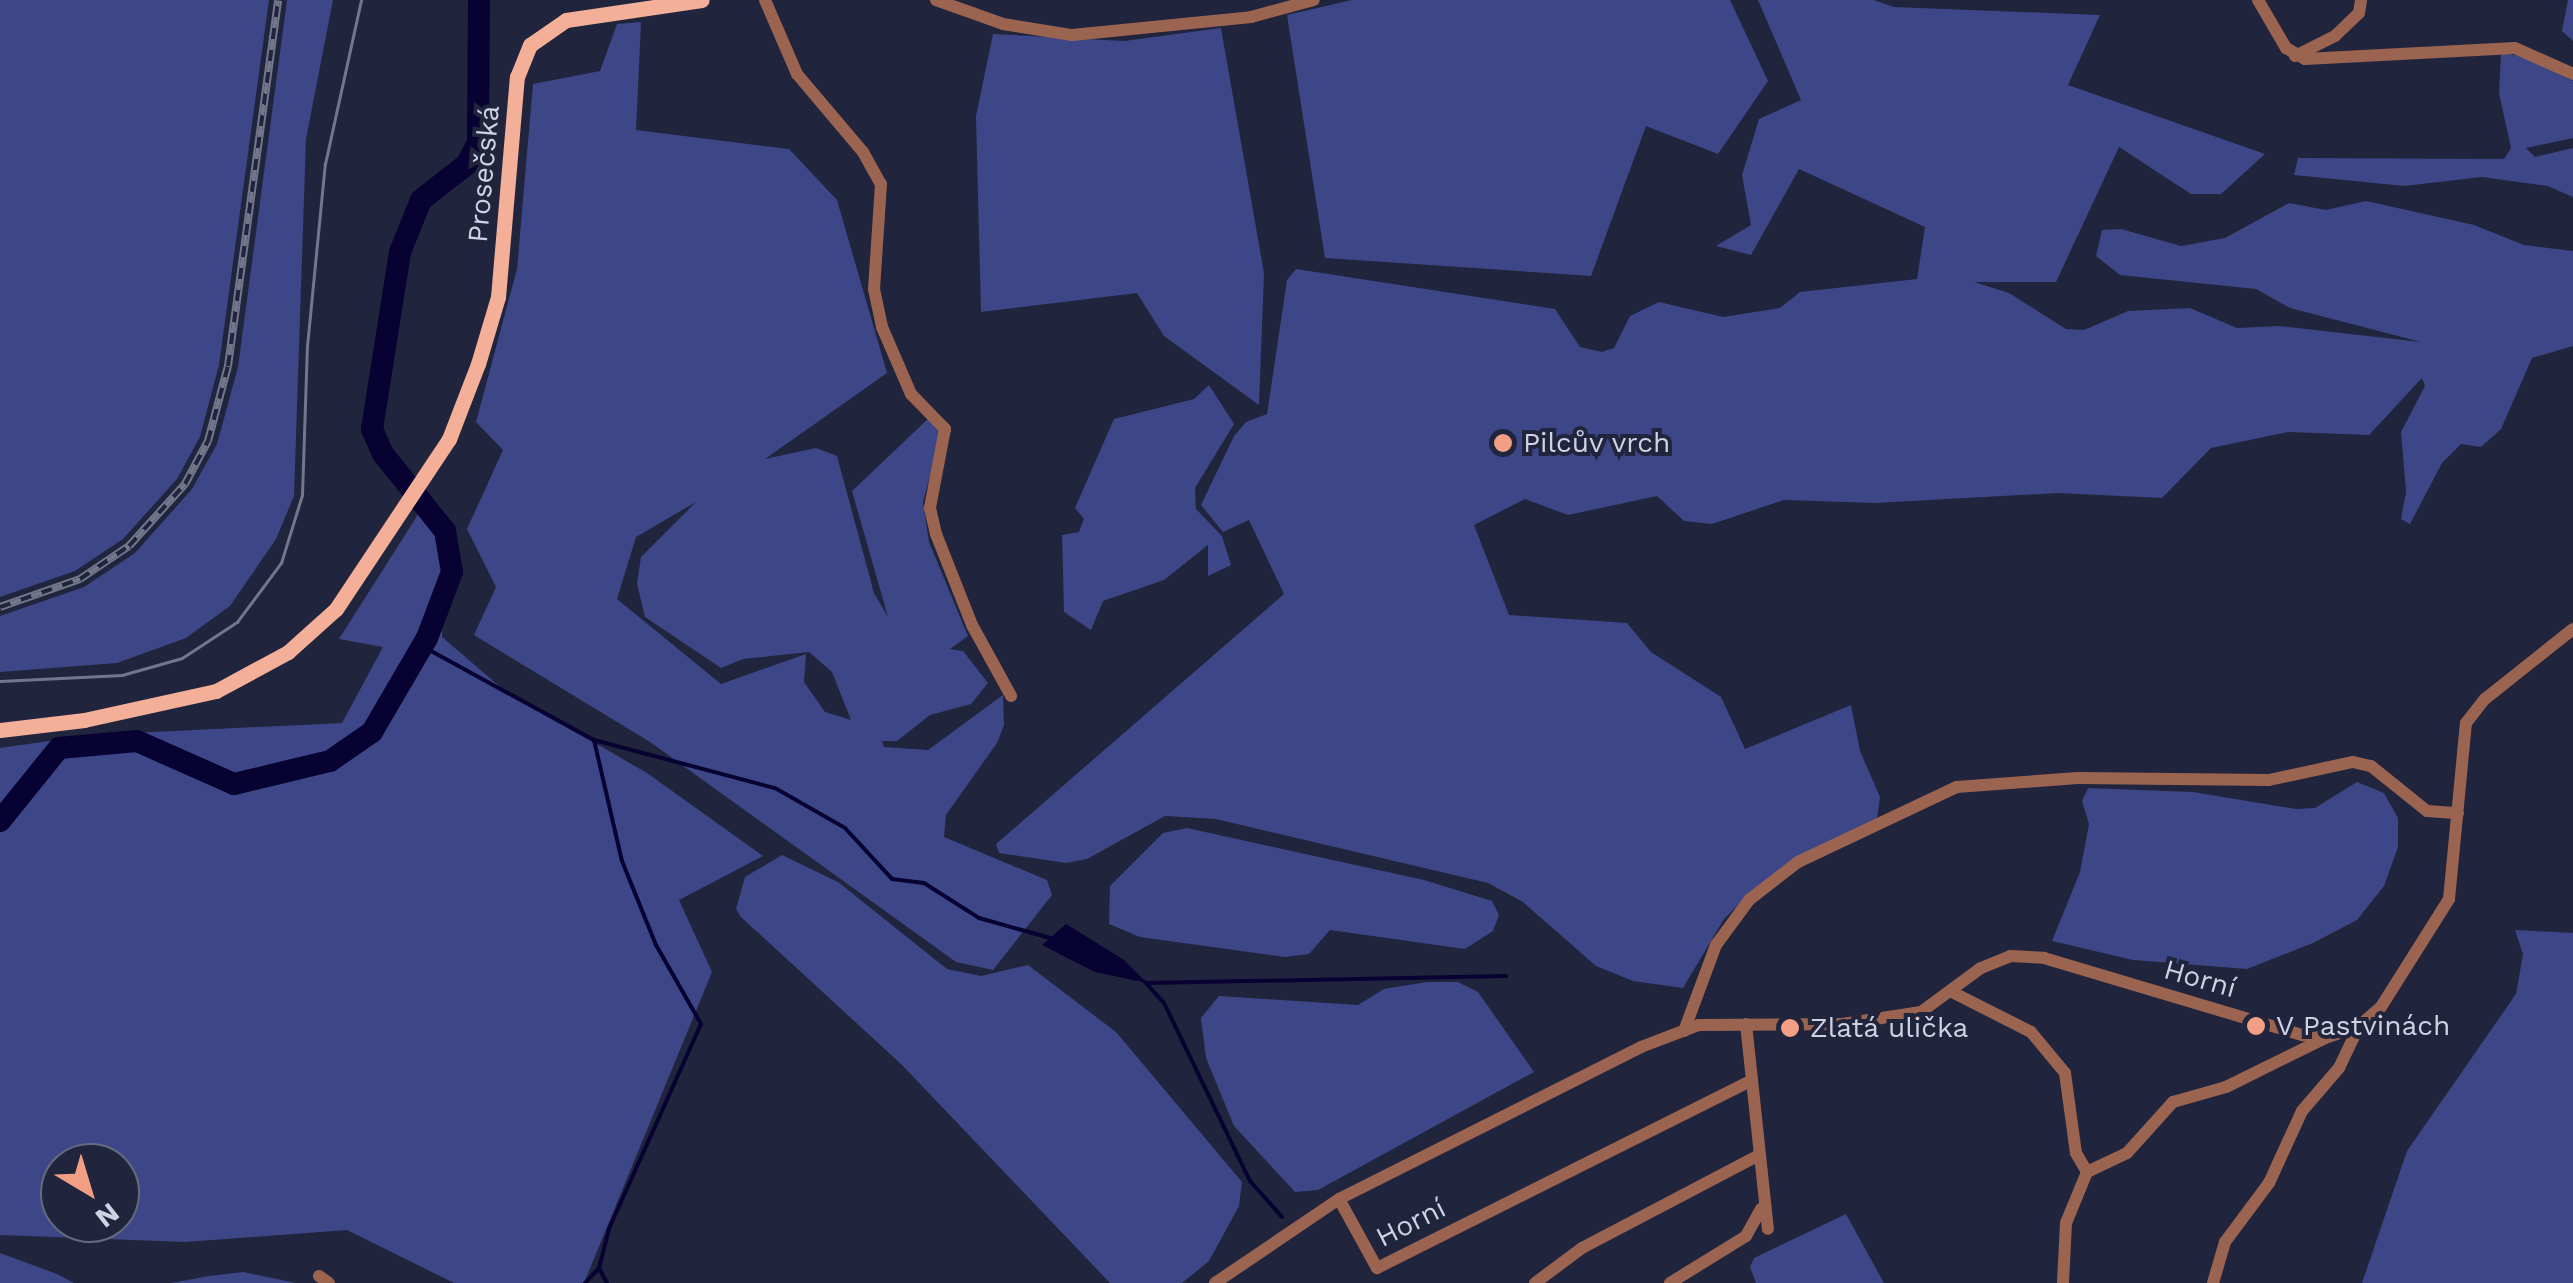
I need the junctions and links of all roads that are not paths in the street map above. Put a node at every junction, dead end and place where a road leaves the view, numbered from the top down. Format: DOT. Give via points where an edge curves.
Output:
graph roads {
  1 [pos="702,0"];
  2 [pos="765,0"];
  3 [pos="936,0"];
  4 [pos="1314,0"];
  5 [pos="2258,0"];
  6 [pos="2361,0"];
  7 [pos="2295,56"];
  8 [pos="2573,74"];
  9 [pos="2573,629"];
  10 [pos="1010,696"];
  11 [pos="0,730"];
  12 [pos="2458,813"];
  13 [pos="1950,991"];
  14 [pos="1746,1024"];
  15 [pos="2360,1026"];
  16 [pos="1684,1031"];
  17 [pos="2324,1038"];
  18 [pos="1752,1080"];
  19 [pos="1757,1156"];
  20 [pos="2086,1172"];
  21 [pos="1339,1200"];
  22 [pos="1762,1202"];
  23 [pos="1768,1229"];
  24 [pos="1215,1283"];
  25 [pos="1535,1283"];
  26 [pos="1670,1283"];
  27 [pos="2063,1283"];
  28 [pos="2213,1283"];
  1 -- 11 [label="main road, Prosečská" via="566,20 530,46 517,77 498,296 462,410 409,506 336,608 257,673 179,701"];
  2 -- 10 [label="street" via="797,74 863,152 881,184 874,289 882,327 911,394 945,429 930,508 936,534 972,625"];
  3 -- 4 [label="street" via="1003,24 1072,35 1250,17"];
  5 -- 7 [label="street"];
  6 -- 7 [label="street" via="2359,13 2335,36"];
  7 -- 8 [label="street" via="2515,48"];
  9 -- 12 [label="street" via="2484,699 2466,723"];
  12 -- 15 [label="street" via="2449,899 2381,1007"];
  12 -- 16 [label="street" via="2427,811 2371,766 2353,762 2269,780 2078,778 1957,787 1798,862 1750,900 1716,945"];
  13 -- 14 [label="street, Horní" via="1921,1012 1842,1024"];
  13 -- 17 [label="street, Horní" via="2010,956 2044,958"];
  13 -- 20 [label="street" via="2049,1047 2065,1073 2076,1153"];
  14 -- 16 [label="street, Horní"];
  14 -- 18 [label="street"];
  15 -- 17 [label="street"];
  15 -- 28 [label="street" via="2340,1068 2302,1111 2268,1183 2233,1228"];
  16 -- 21 [label="street, Horní"];
  17 -- 20 [label="street" via="2226,1087 2174,1102 2127,1152"];
  18 -- 19 [label="street"];
  18 -- 21 [label="street, Horní" via="1377,1268"];
  19 -- 22 [label="street"];
  19 -- 25 [label="street" via="1582,1248"];
  20 -- 27 [label="street" via="2066,1222"];
  21 -- 24 [label="street, Horní"];
  22 -- 23 [label="street"];
  22 -- 26 [label="street" via="1760,1221 1746,1236"];
}
